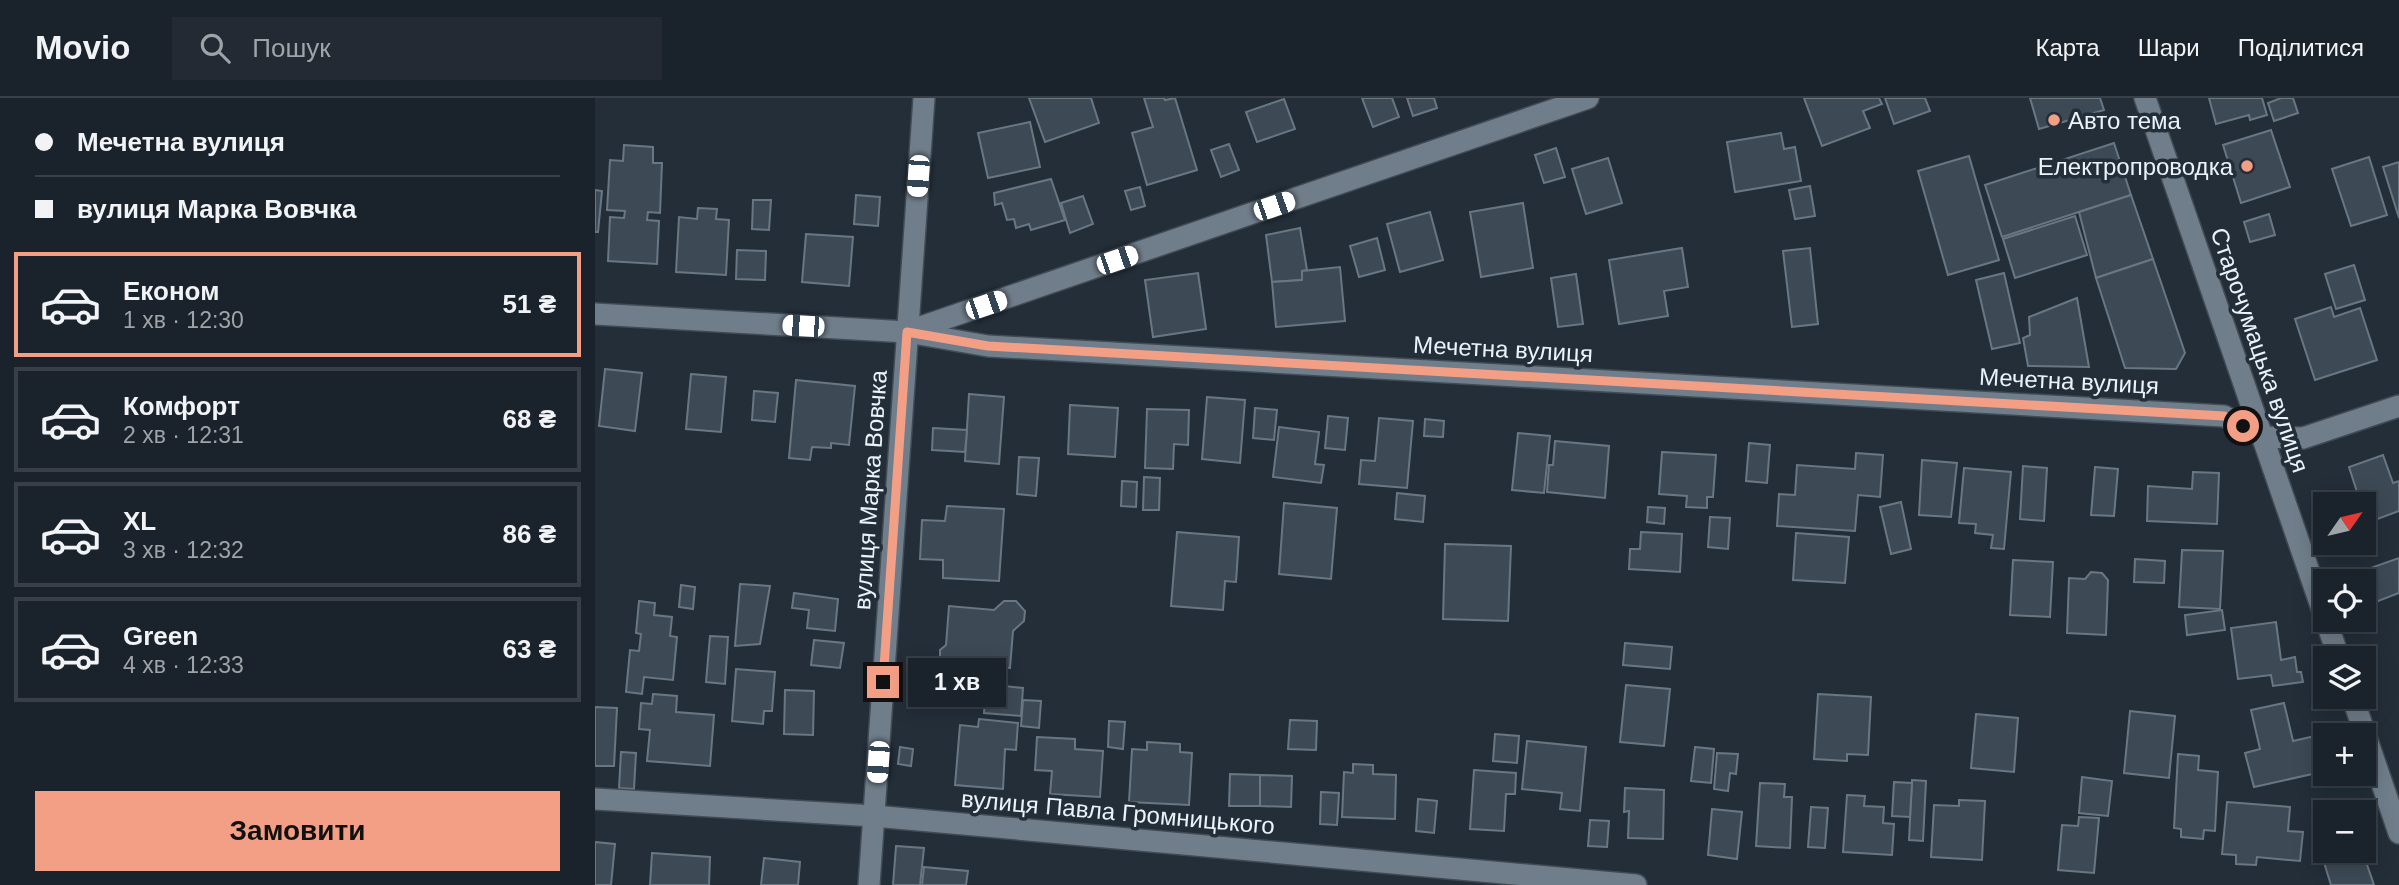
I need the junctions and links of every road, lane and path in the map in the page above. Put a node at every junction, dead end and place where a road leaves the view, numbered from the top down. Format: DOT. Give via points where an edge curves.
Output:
graph roads {
  1 [pos="924,98"];
  2 [pos="1588,98"];
  3 [pos="2145,98"];
  4 [pos="595,314"];
  5 [pos="907,332"];
  6 [pos="2399,406"];
  7 [pos="2263,437"];
  8 [pos="2335,646"];
  9 [pos="2356,709"];
  10 [pos="595,799"];
  11 [pos="874,816"];
  12 [pos="2399,833"];
  13 [pos="869,885"];
  14 [pos="1636,885"];
  1 -- 5 [label="street, вулиця Марка Вовчка"];
  2 -- 5 [label="street"];
  3 -- 7 [label="street, Старочумацька вулиця"];
  4 -- 5 [label="street, Мечетна вулиця"];
  5 -- 7 [label="street, Мечетна вулиця" via="988,346 2224,416"];
  5 -- 11 [label="street, вулиця Марка Вовчка"];
  6 -- 7 [label="street, Мечетна вулиця" via="2303,438"];
  7 -- 8 [label="street, Старочумацька вулиця"];
  9 -- 12 [label="street"];
  10 -- 11 [label="street, вулиця Павла Громницького"];
  11 -- 13 [label="street, вулиця Марка Вовчка"];
  11 -- 14 [label="street, вулиця Павла Громницького"];
}
